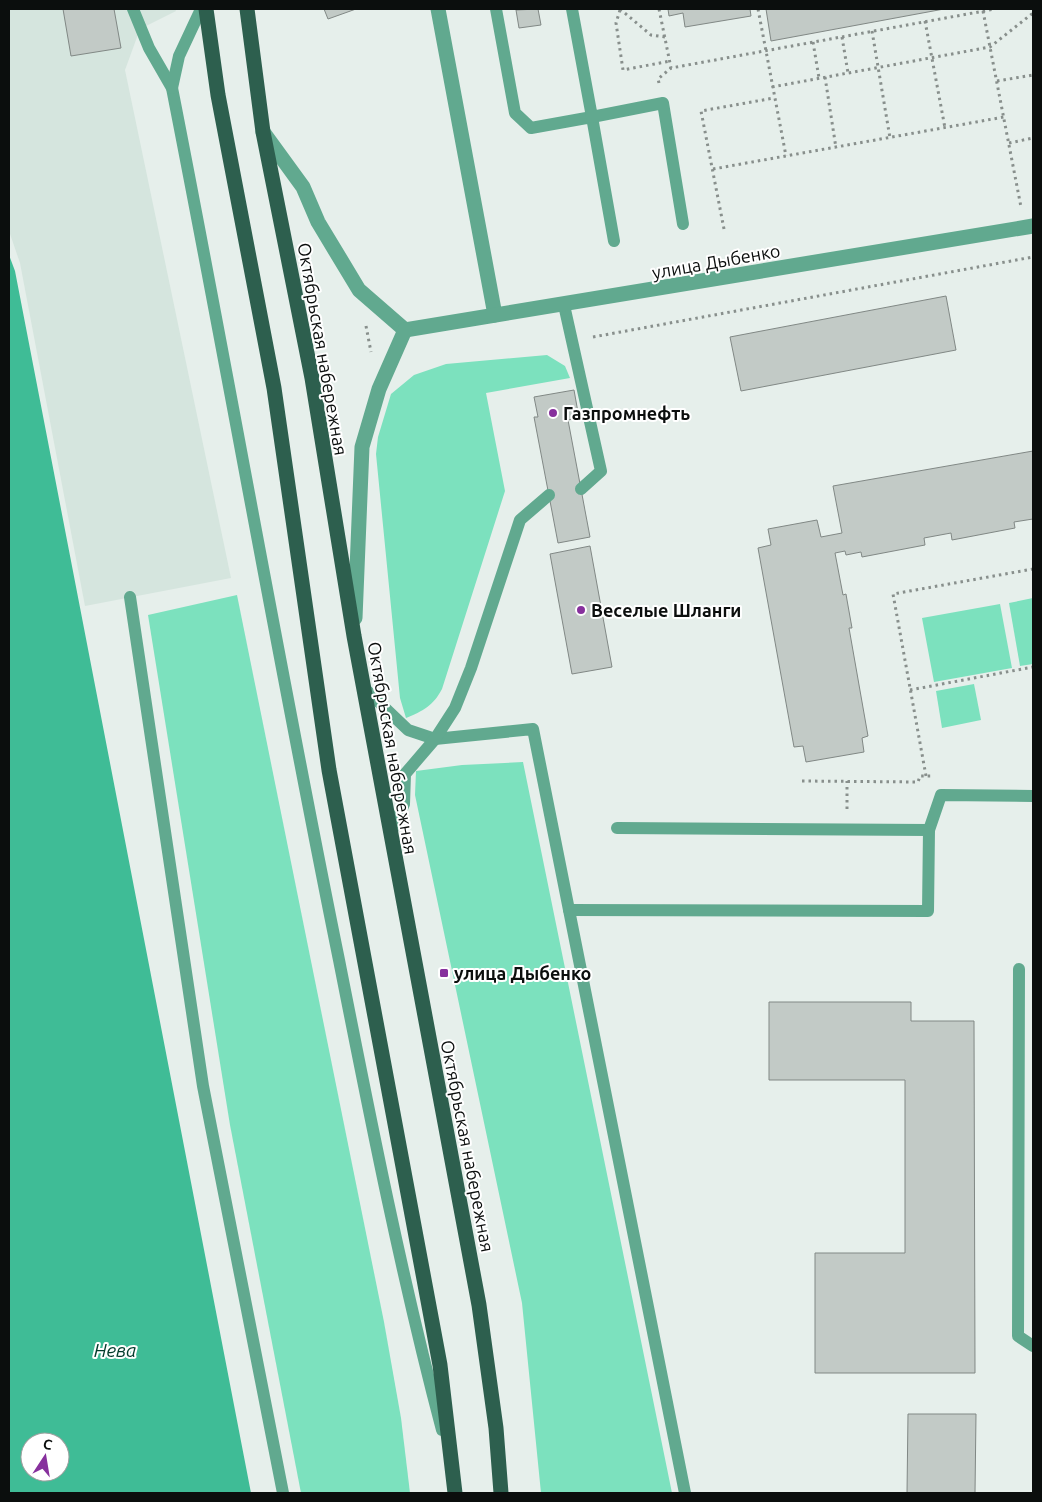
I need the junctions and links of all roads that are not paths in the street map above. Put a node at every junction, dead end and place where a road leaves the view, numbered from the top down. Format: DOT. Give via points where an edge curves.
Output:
graph roads {
  1 [pos="133,9"];
  2 [pos="201,9"];
  3 [pos="206,9"];
  4 [pos="247,9"];
  5 [pos="438,9"];
  6 [pos="496,9"];
  7 [pos="572,9"];
  8 [pos="172,88"];
  9 [pos="592,116"];
  10 [pos="263,132"];
  11 [pos="683,224"];
  12 [pos="1029,227"];
  13 [pos="614,241"];
  14 [pos="564,305"];
  15 [pos="495,315"];
  16 [pos="405,330"];
  17 [pos="581,489"];
  18 [pos="549,495"];
  19 [pos="130,597"];
  20 [pos="354,636"];
  21 [pos="363,687"];
  22 [pos="435,739"];
  23 [pos="1033,796"];
  24 [pos="617,828"];
  25 [pos="929,830"];
  26 [pos="390,835"];
  27 [pos="569,910"];
  28 [pos="1019,969"];
  29 [pos="1033,1346"];
  30 [pos="453,1471"];
  31 [pos="283,1493"];
  32 [pos="455,1493"];
  33 [pos="501,1493"];
  34 [pos="685,1493"];
  1 -- 8 [label="lane"];
  2 -- 8 [label="lane" via="179,56"];
  3 -- 30 [label="main road" via="218,95 274,388 329,770 440,1365"];
  4 -- 10 [label="main road, Октябрьская набережная"];
  5 -- 15 [label="street"];
  6 -- 9 [label="lane" via="515,113 531,128"];
  7 -- 9 [label="lane"];
  8 -- 30 [label="lane" via="372,1129 413,1320"];
  9 -- 11 [label="lane" via="663,103"];
  9 -- 13 [label="lane"];
  10 -- 16 [label="street" via="303,187 318,222 360,290"];
  10 -- 20 [label="main road, Октябрьская набережная" via="312,378"];
  12 -- 14 [label="street, улица Дыбенко"];
  14 -- 15 [label="street, улица Дыбенко"];
  14 -- 17 [label="lane" via="601,471"];
  15 -- 16 [label="street, улица Дыбенко"];
  16 -- 20 [label="street" via="379,389 362,447"];
  18 -- 22 [label="lane" via="520,520 471,668 455,708"];
  19 -- 31 [label="lane" via="203,1086"];
  20 -- 21 [label="main road, Октябрьская набережная"];
  21 -- 22 [label="lane" via="408,730"];
  21 -- 26 [label="main road, Октябрьская набережная"];
  22 -- 26 [label="lane" via="405,774 404,804"];
  22 -- 27 [label="lane" via="533,729"];
  23 -- 25 [label="lane" via="941,795"];
  24 -- 25 [label="lane"];
  25 -- 27 [label="lane" via="928,912"];
  26 -- 33 [label="main road, Октябрьская набережная" via="479,1305 496,1428"];
  27 -- 34 [label="lane"];
  28 -- 29 [label="lane" via="1018,1336"];
  30 -- 32 [label="main road"];
}
